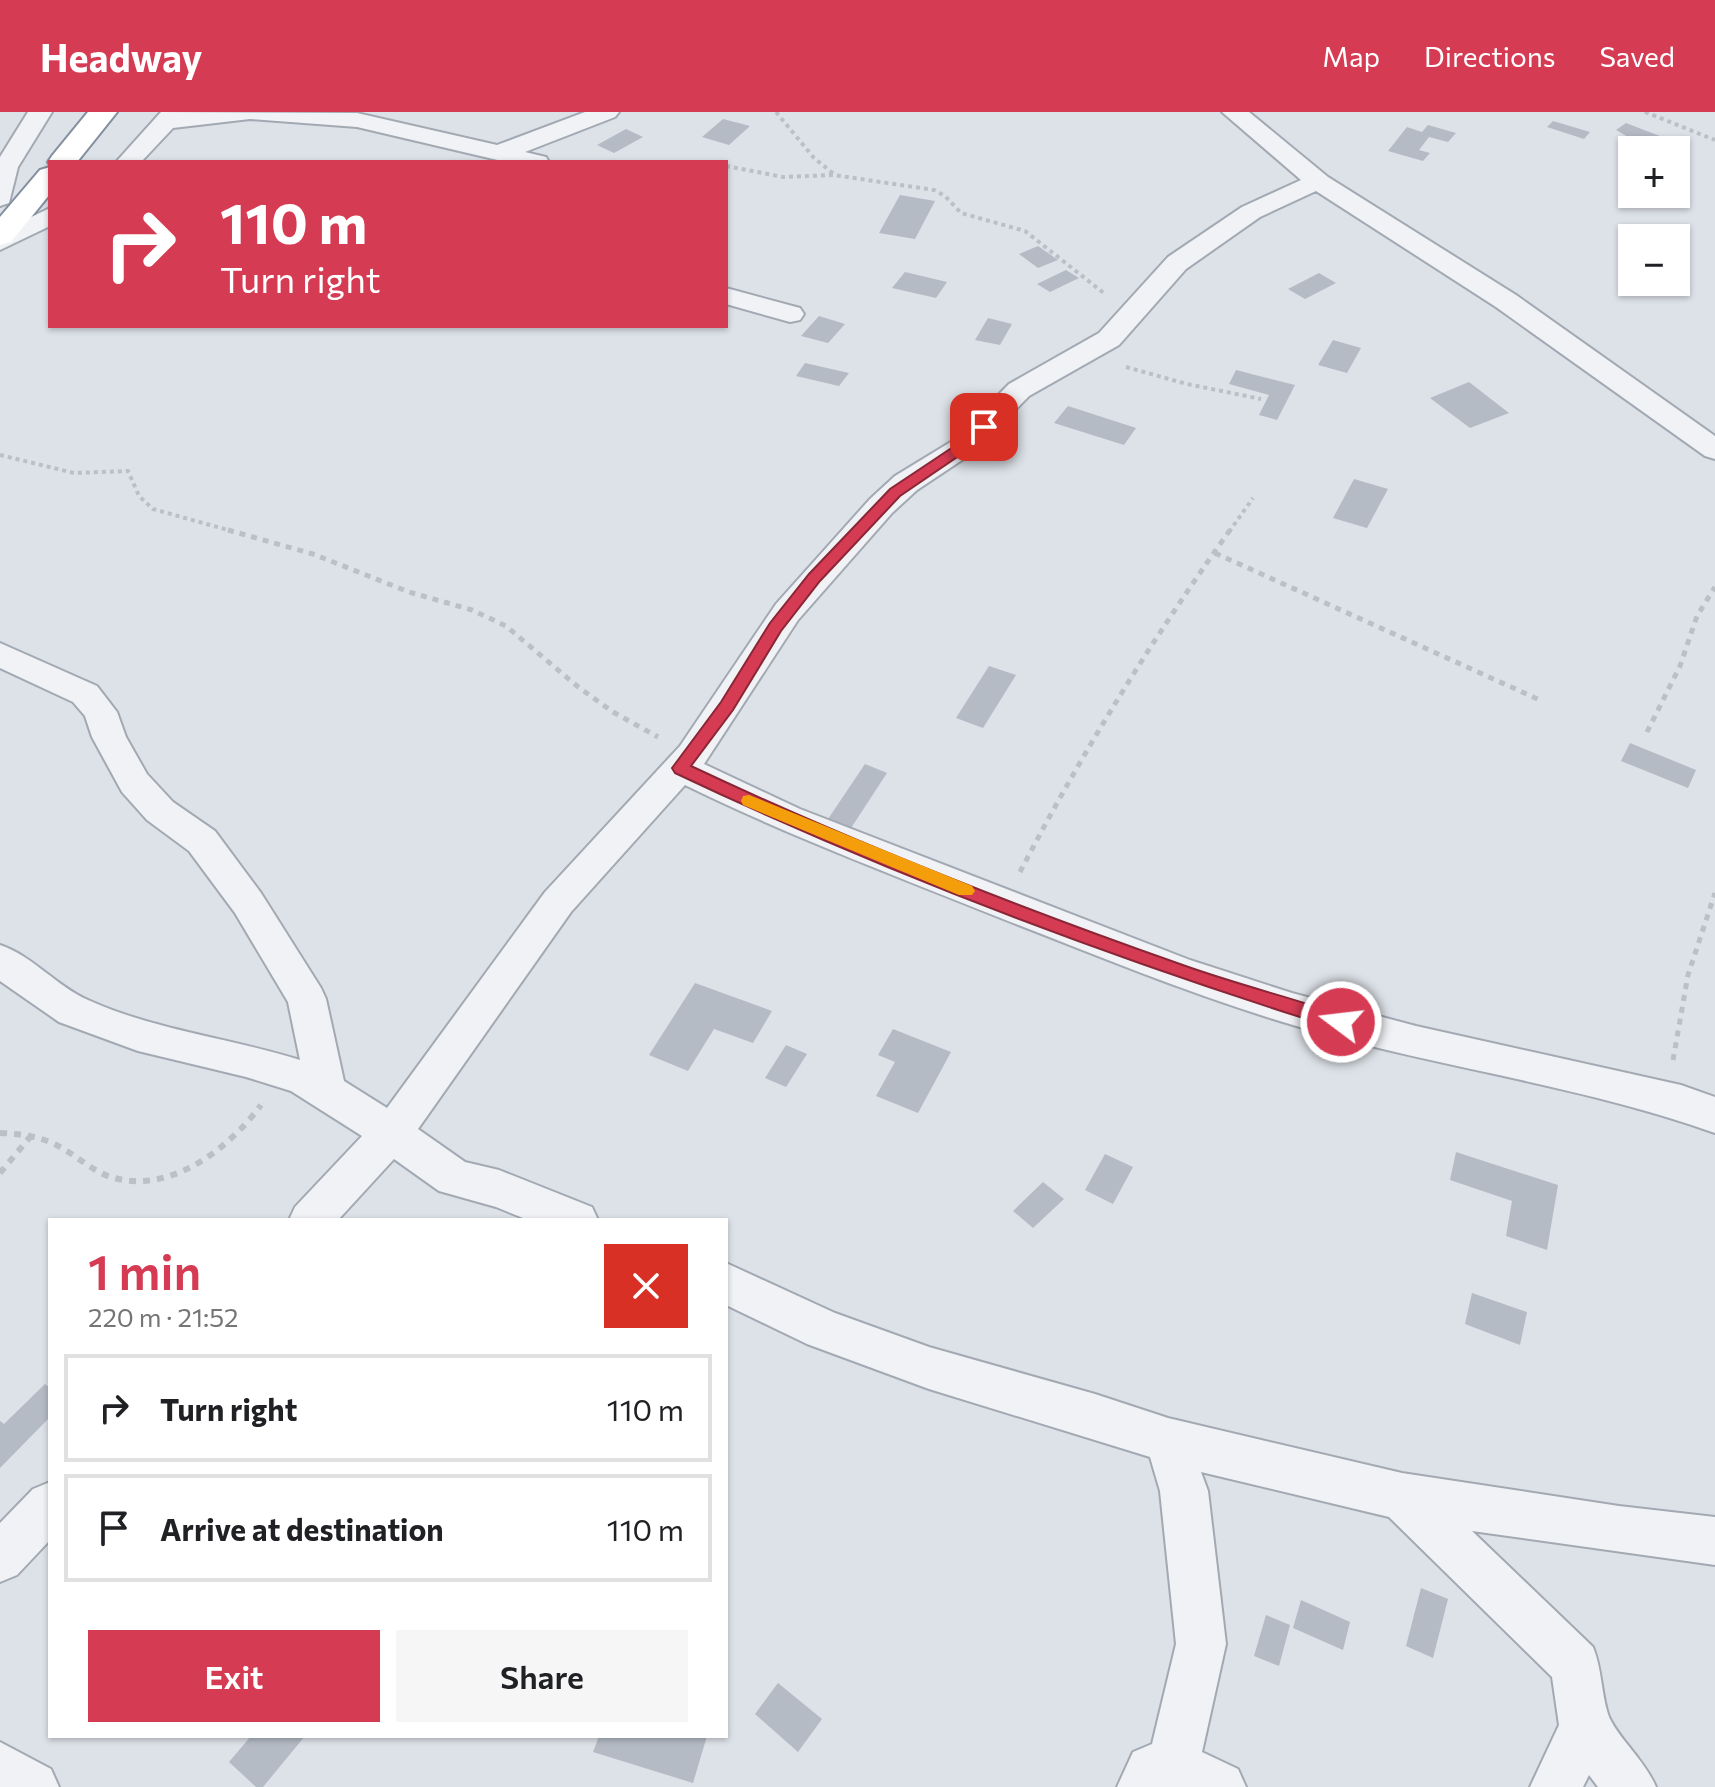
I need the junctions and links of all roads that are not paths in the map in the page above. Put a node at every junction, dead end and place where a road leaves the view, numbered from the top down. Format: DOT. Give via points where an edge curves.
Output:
graph roads {
  1 [pos="40,112"];
  2 [pos="103,112"];
  3 [pos="250,112"];
  4 [pos="607,112"];
  5 [pos="1234,112"];
  6 [pos="170,116"];
  7 [pos="502,152"];
  8 [pos="64,160"];
  9 [pos="130,160"];
  10 [pos="530,160"];
  11 [pos="48,179"];
  12 [pos="1319,182"];
  13 [pos="0,198"];
  14 [pos="48,217"];
  15 [pos="0,239"];
  16 [pos="728,297"];
  17 [pos="790,314"];
  18 [pos="1715,450"];
  19 [pos="0,654"];
  20 [pos="686,762"];
  21 [pos="0,960"];
  22 [pos="326,1091"];
  23 [pos="1715,1115"];
  24 [pos="391,1134"];
  25 [pos="312,1218"];
  26 [pos="572,1218"];
  27 [pos="728,1284"];
  28 [pos="1168,1441"];
  29 [pos="1402,1497"];
  30 [pos="48,1508"];
  31 [pos="1715,1541"];
  32 [pos="0,1558"];
  33 [pos="1585,1727"];
  34 [pos="0,1768"];
  35 [pos="1158,1776"];
  36 [pos="33,1787"];
  37 [pos="1220,1787"];
  38 [pos="1556,1787"];
  39 [pos="1630,1787"];
  1 -- 13 [label="street" via="6,167"];
  2 -- 8 [label="highway"];
  3 -- 6 [label="street"];
  3 -- 7 [label="street" via="357,120"];
  4 -- 7 [label="street"];
  5 -- 12 [label="street"];
  6 -- 9 [label="street"];
  7 -- 10 [label="street"];
  11 -- 15 [label="highway"];
  12 -- 18 [label="street" via="1506,301"];
  12 -- 20 [label="street" via="1287,193 1225,228 1161,277 1109,339 1019,390 964,446 906,483 787,612"];
  14 -- 15 [label="street"];
  16 -- 17 [label="street"];
  19 -- 22 [label="street" via="85,694 100,712 134,783 160,811 202,841 307,999"];
  20 -- 23 [label="street" via="787,819 1178,971 1292,1009 1667,1097"];
  20 -- 24 [label="street" via="558,902"];
  21 -- 22 [label="street" via="73,1011 138,1035 303,1078"];
  22 -- 24 [label="street"];
  24 -- 25 [label="street"];
  24 -- 26 [label="street" via="454,1178 499,1189"];
  27 -- 28 [label="street" via="823,1329 916,1364"];
  28 -- 29 [label="street"];
  28 -- 35 [label="street" via="1184,1491 1201,1644"];
  29 -- 31 [label="street"];
  29 -- 33 [label="street" via="1575,1665"];
  30 -- 32 [label="street"];
  33 -- 38 [label="street"];
  33 -- 39 [label="street"];
  34 -- 36 [label="street"];
  35 -- 37 [label="street"];
}
